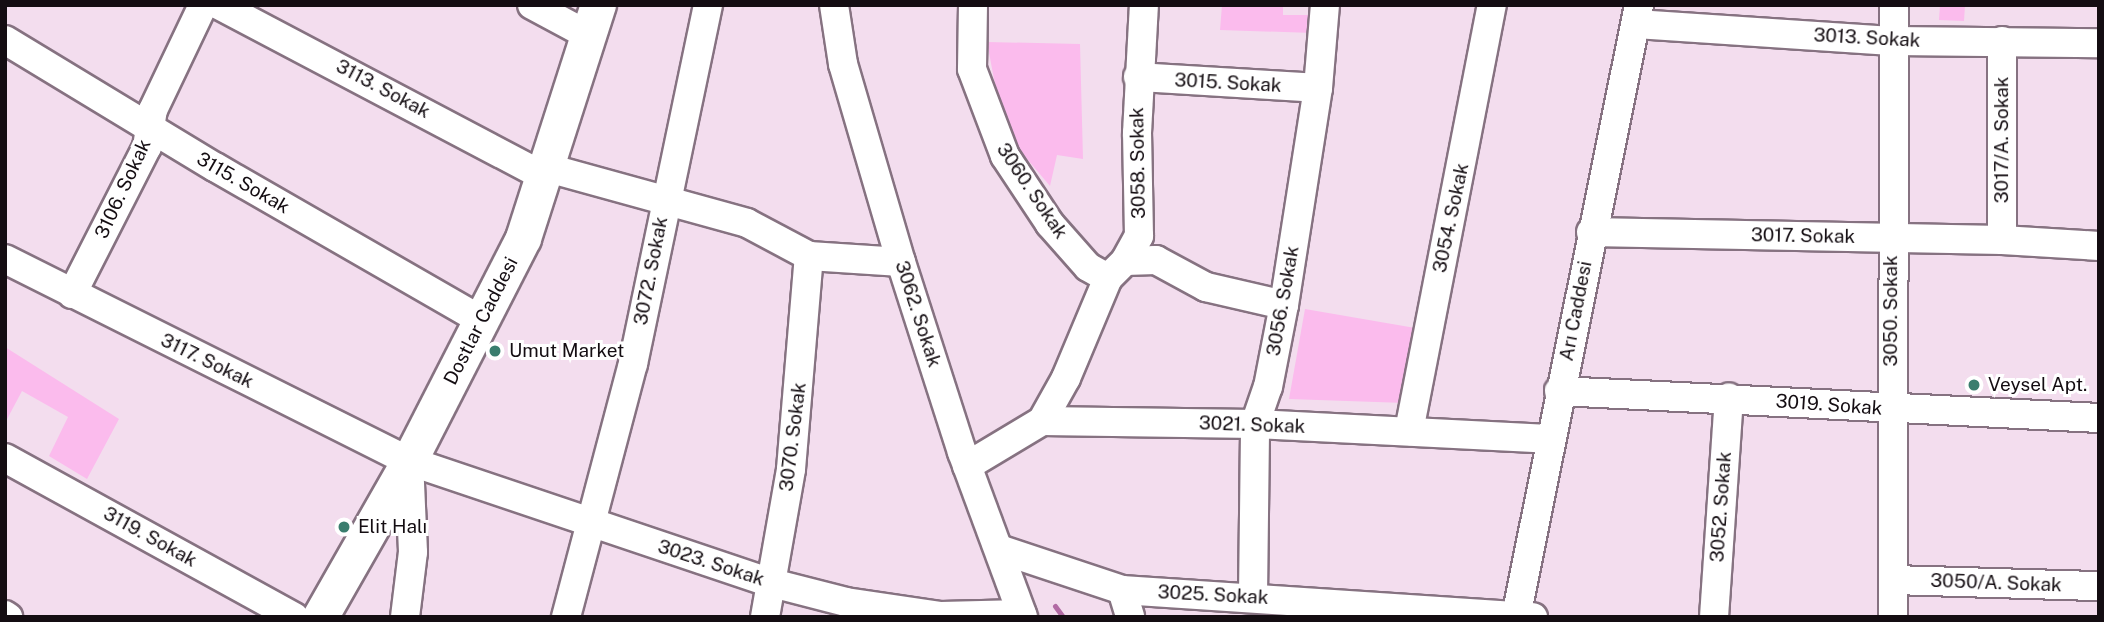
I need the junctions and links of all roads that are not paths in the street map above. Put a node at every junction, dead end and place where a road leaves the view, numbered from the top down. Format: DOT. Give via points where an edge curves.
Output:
graph roads {
  1 [pos="204,5"];
  2 [pos="219,5"];
  3 [pos="532,5"];
  4 [pos="708,5"];
  5 [pos="834,5"];
  6 [pos="973,5"];
  7 [pos="1144,5"];
  8 [pos="1325,5"];
  9 [pos="1492,5"];
  10 [pos="1894,5"];
  11 [pos="1637,15"];
  12 [pos="593,20"];
  13 [pos="5,40"];
  14 [pos="1895,41"];
  15 [pos="2002,41"];
  16 [pos="2099,43"];
  17 [pos="1138,77"];
  18 [pos="1318,88"];
  19 [pos="150,128"];
  20 [pos="547,173"];
  21 [pos="664,201"];
  22 [pos="1591,232"];
  23 [pos="1891,237"];
  24 [pos="2002,240"];
  25 [pos="2099,246"];
  26 [pos="809,256"];
  27 [pos="5,259"];
  28 [pos="901,262"];
  29 [pos="1116,270"];
  30 [pos="72,294"];
  31 [pos="1284,305"];
  32 [pos="484,321"];
  33 [pos="1559,391"];
  34 [pos="1729,398"];
  35 [pos="1891,409"];
  36 [pos="2099,418"];
  37 [pos="1042,421"];
  38 [pos="1255,424"];
  39 [pos="1409,431"];
  40 [pos="1550,439"];
  41 [pos="5,458"];
  42 [pos="409,461"];
  43 [pos="967,466"];
  44 [pos="589,522"];
  45 [pos="999,549"];
  46 [pos="1893,580"];
  47 [pos="772,583"];
  48 [pos="2099,586"];
  49 [pos="1122,590"];
  50 [pos="1253,596"];
  51 [pos="845,609"];
  52 [pos="1023,615"];
  53 [pos="1522,616"];
  54 [pos="294,617"];
  55 [pos="320,617"];
  56 [pos="405,617"];
  57 [pos="566,617"];
  58 [pos="765,617"];
  59 [pos="1130,617"];
  60 [pos="1714,617"];
  61 [pos="1893,617"];
  1 -- 19 [label="street, 3106. Sokak" via="153,110"];
  2 -- 20 [label="street, 3113. Sokak"];
  3 -- 12 [label="street"];
  4 -- 21 [label="street, 3072. Sokak"];
  5 -- 28 [label="street, 3062. Sokak" via="843,64"];
  6 -- 29 [label="street, 3060. Sokak" via="972,69 1005,156 1051,224 1088,267"];
  7 -- 17 [label="street, 3058. Sokak"];
  8 -- 18 [label="street, 3056. Sokak"];
  9 -- 39 [label="street, 3054. Sokak"];
  10 -- 14 [label="street, 3050. Sokak"];
  11 -- 14 [label="street, 3013. Sokak"];
  11 -- 22 [label="street, Arı Caddesi"];
  12 -- 20 [label="main road, Dostlar Caddesi"];
  13 -- 19 [label="street, 3115. Sokak"];
  14 -- 15 [label="street, 3013. Sokak"];
  14 -- 23 [label="street, 3050. Sokak"];
  15 -- 16 [label="street, 3013. Sokak"];
  15 -- 24 [label="street, 3017/A. Sokak"];
  17 -- 18 [label="street, 3015. Sokak"];
  17 -- 29 [label="street, 3058. Sokak" via="1139,236"];
  18 -- 31 [label="street, 3056. Sokak"];
  19 -- 30 [label="street, 3106. Sokak" via="147,147"];
  19 -- 32 [label="street, 3115. Sokak"];
  20 -- 21 [label="street, 3113. Sokak"];
  20 -- 32 [label="main road, Dostlar Caddesi"];
  21 -- 26 [label="street, 3113. Sokak" via="747,223"];
  21 -- 44 [label="street, 3072. Sokak" via="633,364"];
  22 -- 23 [label="street, 3017. Sokak"];
  22 -- 33 [label="street, Arı Caddesi"];
  23 -- 24 [label="street, 3017. Sokak"];
  23 -- 35 [label="street, 3050. Sokak"];
  24 -- 25 [label="street, 3017. Sokak"];
  26 -- 28 [label="street"];
  26 -- 47 [label="street, 3070. Sokak" via="791,469"];
  27 -- 30 [label="street, 3117. Sokak"];
  28 -- 43 [label="street, 3062. Sokak"];
  29 -- 31 [label="street" via="1156,260 1206,287"];
  29 -- 37 [label="street, 3058. Sokak"];
  30 -- 42 [label="street, 3117. Sokak"];
  31 -- 38 [label="street, 3056. Sokak" via="1268,387"];
  32 -- 42 [label="main road, Dostlar Caddesi"];
  33 -- 34 [label="street, 3019. Sokak"];
  33 -- 40 [label="street, Arı Caddesi"];
  34 -- 35 [label="street, 3019. Sokak"];
  34 -- 60 [label="street, 3052. Sokak"];
  35 -- 36 [label="street, 3019. Sokak"];
  35 -- 46 [label="street, 3050. Sokak"];
  37 -- 38 [label="street, 3021. Sokak"];
  37 -- 43 [label="street"];
  38 -- 39 [label="street, 3021. Sokak"];
  38 -- 50 [label="street, 3056. Sokak"];
  39 -- 40 [label="street, 3021. Sokak"];
  40 -- 53 [label="street, Arı Caddesi"];
  41 -- 54 [label="street, 3119. Sokak"];
  42 -- 44 [label="street, 3023. Sokak"];
  42 -- 55 [label="main road, Dostlar Caddesi"];
  42 -- 56 [label="street" via="413,552"];
  43 -- 45 [label="street, 3062. Sokak"];
  44 -- 47 [label="street, 3023. Sokak"];
  44 -- 57 [label="street, 3072. Sokak"];
  45 -- 49 [label="street, 3025. Sokak"];
  45 -- 52 [label="street, 3062. Sokak"];
  46 -- 48 [label="street, 3050/A. Sokak"];
  46 -- 61 [label="street, 3050. Sokak"];
  47 -- 51 [label="street, 3023. Sokak"];
  47 -- 58 [label="street, 3070. Sokak"];
  49 -- 50 [label="street, 3025. Sokak"];
  49 -- 59 [label="street"];
  50 -- 53 [label="street, 3025. Sokak"];
  51 -- 52 [label="street, 3023. Sokak" via="941,616"];
}
